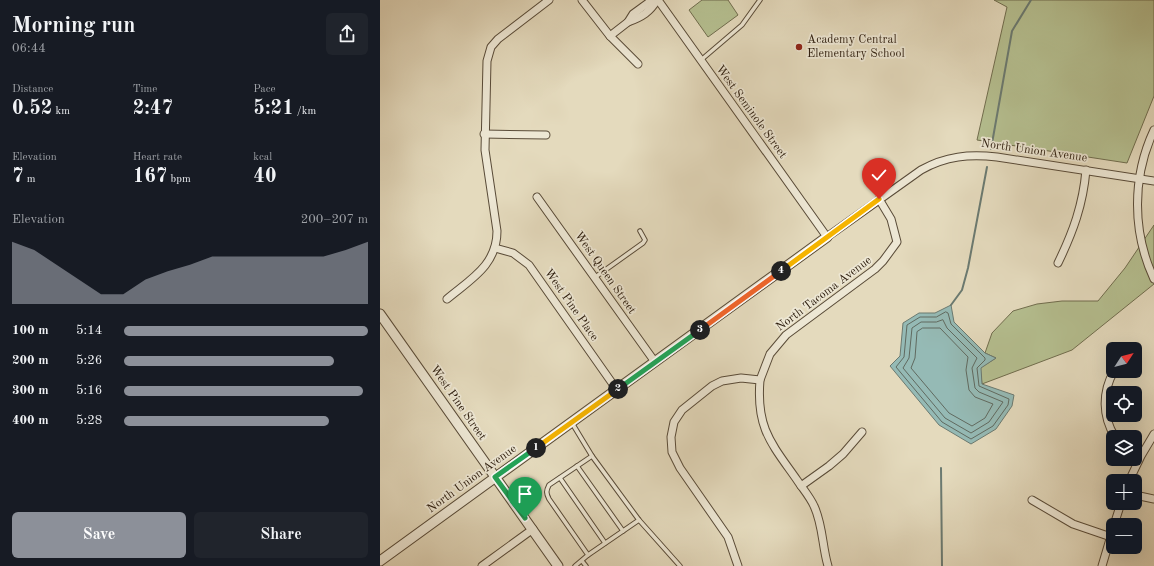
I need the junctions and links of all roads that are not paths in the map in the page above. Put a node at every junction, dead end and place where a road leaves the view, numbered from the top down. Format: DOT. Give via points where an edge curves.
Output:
graph roads {
  1 [pos="549,0"];
  2 [pos="582,0"];
  3 [pos="760,0"];
  4 [pos="659,1"];
  5 [pos="610,36"];
  6 [pos="700,60"];
  7 [pos="638,64"];
  8 [pos="1154,130"];
  9 [pos="484,134"];
  10 [pos="546,135"];
  11 [pos="1086,170"];
  12 [pos="1139,178"];
  13 [pos="1154,181"];
  14 [pos="537,196"];
  15 [pos="879,199"];
  16 [pos="640,231"];
  17 [pos="827,237"];
  18 [pos="495,248"];
  19 [pos="1058,263"];
  20 [pos="594,278"];
  21 [pos="1154,279"];
  22 [pos="447,299"];
  23 [pos="380,314"];
  24 [pos="655,362"];
  25 [pos="1111,378"];
  26 [pos="760,380"];
  27 [pos="617,390"];
  28 [pos="571,422"];
  29 [pos="1112,430"];
  30 [pos="862,432"];
  31 [pos="1154,434"];
  32 [pos="1142,449"];
  33 [pos="592,456"];
  34 [pos="576,466"];
  35 [pos="495,477"];
  36 [pos="560,478"];
  37 [pos="801,486"];
  38 [pos="1142,496"];
  39 [pos="1154,499"];
  40 [pos="1032,500"];
  41 [pos="639,520"];
  42 [pos="533,529"];
  43 [pos="623,531"];
  44 [pos="1106,535"];
  45 [pos="605,543"];
  46 [pos="1106,553"];
  47 [pos="588,555"];
  48 [pos="380,561"];
  49 [pos="582,561"];
  50 [pos="482,566"];
  51 [pos="558,566"];
  52 [pos="575,566"];
  53 [pos="586,566"];
  54 [pos="680,566"];
  55 [pos="738,566"];
  56 [pos="828,566"];
  57 [pos="1102,566"];
  1 -- 9 [label="street" via="502,34 491,47 486,69"];
  2 -- 5 [label="street"];
  3 -- 6 [label="lane" via="742,25"];
  4 -- 5 [label="street" via="652,9 628,22"];
  4 -- 6 [label="street, West Seminole Street"];
  5 -- 7 [label="street"];
  6 -- 17 [label="street, West Seminole Street"];
  8 -- 12 [label="street" via="1145,152"];
  9 -- 10 [label="street"];
  9 -- 18 [label="street" via="497,231"];
  11 -- 12 [label="street, North Union Avenue"];
  11 -- 15 [label="street, North Union Avenue" via="966,155 929,166"];
  11 -- 19 [label="street" via="1079,211"];
  12 -- 13 [label="street, North Union Avenue"];
  12 -- 21 [label="street" via="1137,206 1140,233"];
  14 -- 20 [label="street, West Queen Street"];
  15 -- 17 [label="street, North Union Avenue"];
  15 -- 26 [label="street, North Tacoma Avenue" via="891,219 897,242 875,269 786,335 770,354"];
  16 -- 20 [label="lane" via="645,240 643,243"];
  17 -- 24 [label="street, North Union Avenue"];
  18 -- 22 [label="street" via="485,266"];
  18 -- 27 [label="street, West Pine Place" via="513,253 529,265"];
  20 -- 24 [label="street, West Queen Street"];
  23 -- 35 [label="street, West Pine Street"];
  24 -- 27 [label="street, North Union Avenue"];
  25 -- 29 [label="street" via="1106,390 1105,406"];
  26 -- 37 [label="street, North Tacoma Avenue" via="759,406 764,428"];
  26 -- 55 [label="street" via="735,378 717,383 682,410 674,422 672,431 674,457 728,537"];
  27 -- 28 [label="street, North Union Avenue"];
  28 -- 33 [label="lane"];
  28 -- 35 [label="street, North Union Avenue"];
  30 -- 37 [label="street" via="848,450"];
  31 -- 32 [label="street"];
  33 -- 34 [label="lane"];
  33 -- 41 [label="lane"];
  34 -- 36 [label="lane"];
  34 -- 43 [label="lane"];
  35 -- 42 [label="street, West Pine Street"];
  35 -- 48 [label="street, North Union Avenue"];
  36 -- 45 [label="lane"];
  36 -- 47 [label="lane" via="549,485 546,494"];
  37 -- 56 [label="street, North Tacoma Avenue" via="819,517"];
  38 -- 39 [label="street"];
  40 -- 44 [label="street" via="1073,524"];
  41 -- 43 [label="lane"];
  41 -- 54 [label="lane"];
  42 -- 50 [label="street"];
  42 -- 51 [label="street, West Pine Street"];
  43 -- 45 [label="lane"];
  45 -- 47 [label="lane"];
  46 -- 57 [label="street"];
  47 -- 49 [label="lane"];
  49 -- 52 [label="lane"];
  49 -- 53 [label="lane"];
}
